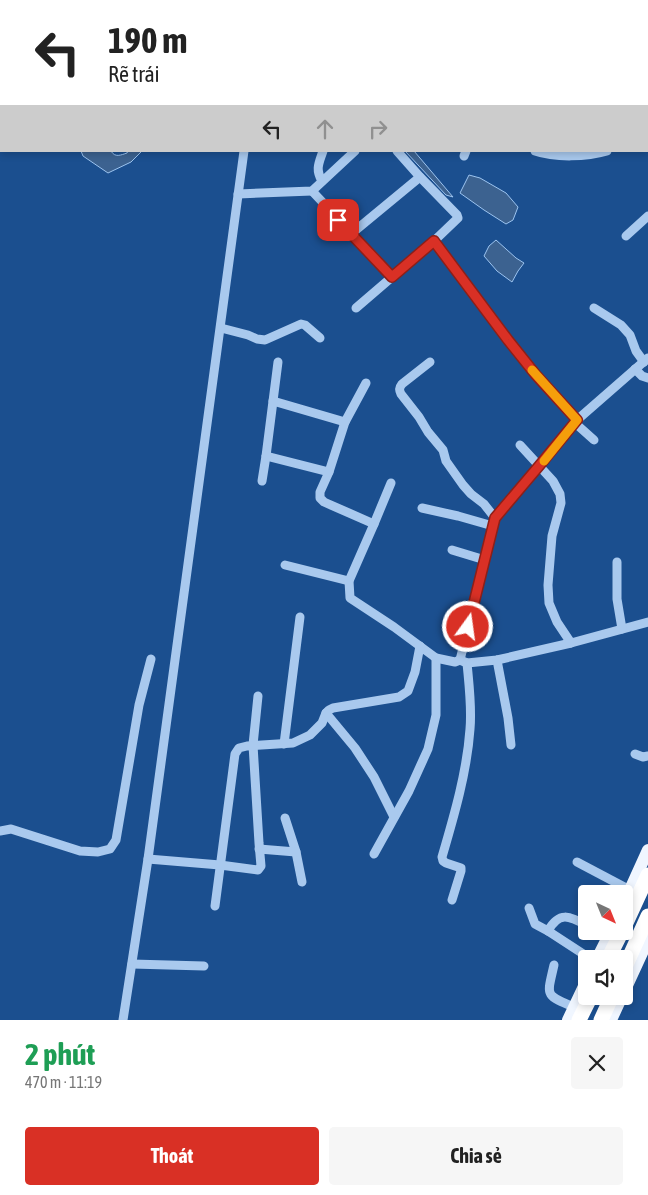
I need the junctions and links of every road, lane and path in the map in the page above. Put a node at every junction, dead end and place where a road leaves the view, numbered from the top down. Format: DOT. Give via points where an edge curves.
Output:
graph roads {
  1 [pos="244,152"];
  2 [pos="323,152"];
  3 [pos="354,152"];
  4 [pos="398,152"];
  5 [pos="540,152"];
  6 [pos="604,152"];
  7 [pos="420,177"];
  8 [pos="322,181"];
  9 [pos="312,191"];
  10 [pos="238,194"];
  11 [pos="648,216"];
  12 [pos="351,234"];
  13 [pos="626,236"];
  14 [pos="434,241"];
  15 [pos="392,277"];
  16 [pos="356,308"];
  17 [pos="594,308"];
  18 [pos="221,328"];
  19 [pos="320,338"];
  20 [pos="646,360"];
  21 [pos="278,362"];
  22 [pos="430,362"];
  23 [pos="635,369"];
  24 [pos="648,378"];
  25 [pos="366,383"];
  26 [pos="274,401"];
  27 [pos="576,421"];
  28 [pos="345,422"];
  29 [pos="594,440"];
  30 [pos="520,445"];
  31 [pos="266,456"];
  32 [pos="539,466"];
  33 [pos="329,472"];
  34 [pos="262,481"];
  35 [pos="391,483"];
  36 [pos="422,508"];
  37 [pos="494,522"];
  38 [pos="374,524"];
  39 [pos="452,550"];
  40 [pos="485,560"];
  41 [pos="617,562"];
  42 [pos="285,565"];
  43 [pos="349,581"];
  44 [pos="300,617"];
  45 [pos="648,622"];
  46 [pos="622,629"];
  47 [pos="571,644"];
  48 [pos="420,646"];
  49 [pos="436,658"];
  50 [pos="151,659"];
  51 [pos="497,660"];
  52 [pos="463,662"];
  53 [pos="258,696"];
  54 [pos="326,713"];
  55 [pos="284,744"];
  56 [pos="253,745"];
  57 [pos="511,745"];
  58 [pos="635,754"];
  59 [pos="648,756"];
  60 [pos="394,817"];
  61 [pos="286,818"];
  62 [pos="0,830"];
  63 [pos="259,849"];
  64 [pos="648,850"];
  65 [pos="296,852"];
  66 [pos="374,854"];
  67 [pos="148,859"];
  68 [pos="577,862"];
  69 [pos="220,865"];
  70 [pos="648,875"];
  71 [pos="302,882"];
  72 [pos="614,885"];
  73 [pos="633,891"];
  74 [pos="633,894"];
  75 [pos="452,900"];
  76 [pos="215,906"];
  77 [pos="529,908"];
  78 [pos="648,916"];
  79 [pos="578,920"];
  80 [pos="548,931"];
  81 [pos="648,940"];
  82 [pos="633,950"];
  83 [pos="578,951"];
  84 [pos="132,964"];
  85 [pos="204,966"];
  86 [pos="554,966"];
  87 [pos="633,972"];
  88 [pos="608,1005"];
  89 [pos="618,1005"];
  90 [pos="577,1013"];
  91 [pos="123,1020"];
  92 [pos="568,1020"];
  93 [pos="601,1020"];
  94 [pos="611,1020"];
  1 -- 10 [label="street"];
  2 -- 8 [label="street" via="318,169"];
  3 -- 8 [label="street"];
  4 -- 7 [label="street"];
  5 -- 6 [label="street" via="562,156"];
  7 -- 12 [label="street"];
  7 -- 14 [label="street" via="458,218"];
  8 -- 9 [label="street"];
  9 -- 10 [label="street"];
  9 -- 12 [label="street"];
  10 -- 18 [label="street"];
  11 -- 13 [label="street"];
  12 -- 15 [label="street"];
  14 -- 15 [label="street"];
  14 -- 27 [label="street" via="508,340"];
  15 -- 16 [label="street"];
  17 -- 20 [label="street" via="621,325 630,335 636,351"];
  18 -- 19 [label="street" via="265,340 301,324"];
  18 -- 67 [label="street"];
  20 -- 23 [label="street"];
  21 -- 26 [label="street"];
  22 -- 37 [label="street" via="402,384 401,394 463,485 484,504"];
  23 -- 24 [label="street"];
  23 -- 27 [label="street"];
  25 -- 28 [label="street"];
  26 -- 28 [label="street"];
  26 -- 31 [label="street"];
  27 -- 29 [label="street"];
  27 -- 32 [label="street"];
  28 -- 33 [label="street"];
  30 -- 32 [label="street"];
  31 -- 33 [label="street"];
  31 -- 34 [label="street"];
  32 -- 37 [label="street"];
  32 -- 47 [label="street" via="553,481 562,503 552,536 549,603"];
  33 -- 38 [label="street" via="320,498"];
  35 -- 38 [label="street"];
  36 -- 37 [label="street"];
  37 -- 40 [label="street"];
  38 -- 43 [label="street"];
  39 -- 40 [label="street"];
  40 -- 52 [label="street"];
  41 -- 46 [label="street" via="617,599"];
  42 -- 43 [label="street"];
  43 -- 48 [label="street" via="350,598"];
  44 -- 55 [label="street"];
  45 -- 46 [label="street"];
  46 -- 47 [label="street"];
  47 -- 51 [label="street"];
  48 -- 49 [label="street"];
  48 -- 54 [label="street" via="408,691 399,697 333,708"];
  49 -- 52 [label="street"];
  49 -- 60 [label="street" via="436,715 428,749"];
  50 -- 62 [label="street" via="138,705 116,840 110,849 80,851 11,829"];
  51 -- 52 [label="street"];
  51 -- 57 [label="street"];
  52 -- 75 [label="street" via="470,708 469,745 442,857 442,861 461,868"];
  53 -- 56 [label="street"];
  54 -- 55 [label="street" via="322,723 310,735"];
  54 -- 60 [label="street" via="374,777"];
  55 -- 56 [label="street"];
  56 -- 63 [label="street"];
  56 -- 69 [label="street" via="240,748 235,754"];
  58 -- 59 [label="street"];
  60 -- 66 [label="street"];
  61 -- 65 [label="street"];
  63 -- 65 [label="street"];
  63 -- 69 [label="street" via="261,866 258,870"];
  64 -- 73 [label="main road"];
  65 -- 71 [label="street"];
  67 -- 69 [label="street"];
  67 -- 84 [label="street"];
  68 -- 72 [label="street"];
  69 -- 76 [label="street"];
  70 -- 74 [label="highway"];
  77 -- 80 [label="street" via="535,924"];
  78 -- 82 [label="highway"];
  79 -- 80 [label="street" via="565,916"];
  80 -- 83 [label="street"];
  81 -- 87 [label="main road"];
  84 -- 85 [label="street"];
  84 -- 91 [label="street"];
  86 -- 90 [label="street" via="548,989 550,994"];
  88 -- 93 [label="highway"];
  89 -- 94 [label="main road"];
  90 -- 92 [label="main road"];
}
